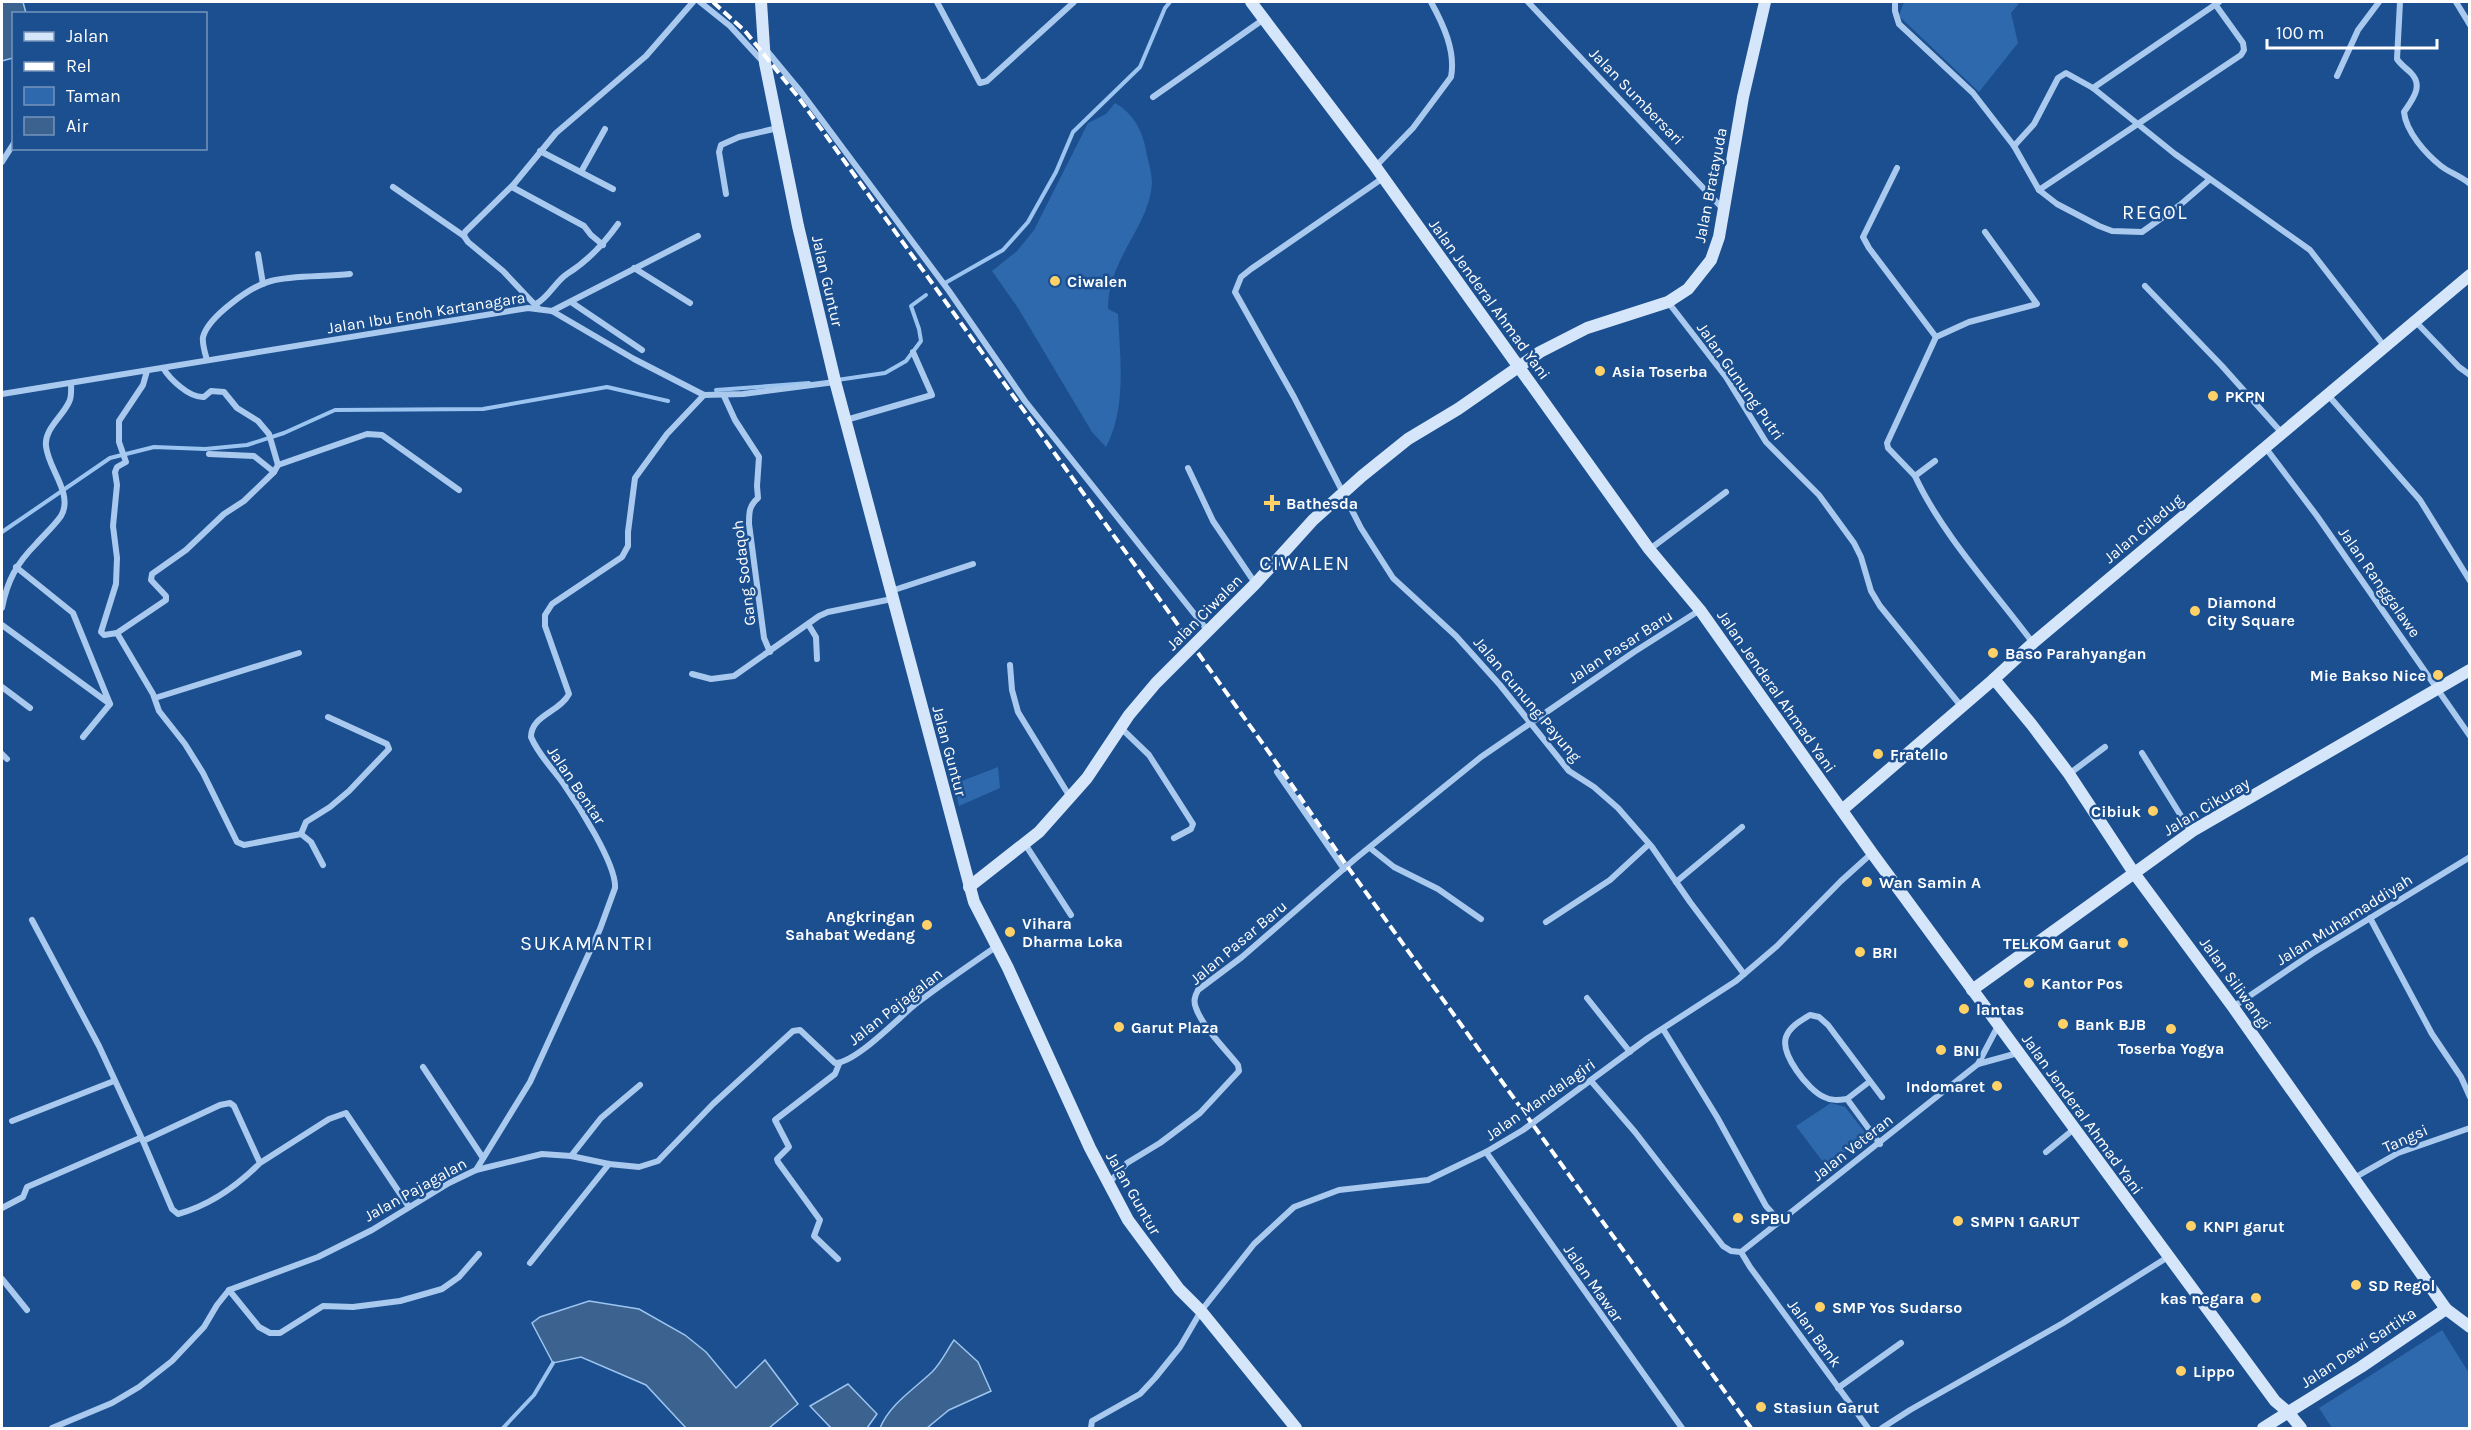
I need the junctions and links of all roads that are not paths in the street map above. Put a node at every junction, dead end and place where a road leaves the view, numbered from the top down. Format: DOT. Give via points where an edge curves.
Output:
graph roads {
  1 [pos="693,2"];
  2 [pos="700,2"];
  3 [pos="761,2"];
  4 [pos="937,2"];
  5 [pos="1074,2"];
  6 [pos="1251,2"];
  7 [pos="1431,2"];
  8 [pos="1528,2"];
  9 [pos="1765,2"];
  10 [pos="1895,2"];
  11 [pos="2379,2"];
  12 [pos="2400,2"];
  13 [pos="2456,2"];
  14 [pos="2217,3"];
  15 [pos="1265,19"];
  16 [pos="2469,25"];
  17 [pos="762,46"];
  18 [pos="765,63"];
  19 [pos="2337,76"];
  20 [pos="2093,88"];
  21 [pos="1153,97"];
  22 [pos="2139,123"];
  23 [pos="778,128"];
  24 [pos="605,129"];
  25 [pos="12,146"];
  26 [pos="2014,146"];
  27 [pos="540,151"];
  28 [pos="2,162"];
  29 [pos="1375,166"];
  30 [pos="1897,168"];
  31 [pos="580,172"];
  32 [pos="1383,178"];
  33 [pos="2209,180"];
  34 [pos="2469,184"];
  35 [pos="393,187"];
  36 [pos="512,187"];
  37 [pos="613,189"];
  38 [pos="2039,190"];
  39 [pos="726,194"];
  40 [pos="1724,210"];
  41 [pos="618,224"];
  42 [pos="1985,232"];
  43 [pos="464,236"];
  44 [pos="698,236"];
  45 [pos="603,245"];
  46 [pos="258,254"];
  47 [pos="634,268"];
  48 [pos="350,274"];
  49 [pos="2469,275"];
  50 [pos="263,284"];
  51 [pos="2145,286"];
  52 [pos="571,302"];
  53 [pos="1668,302"];
  54 [pos="690,303"];
  55 [pos="538,306"];
  56 [pos="552,311"];
  57 [pos="2415,321"];
  58 [pos="1936,337"];
  59 [pos="2385,346"];
  60 [pos="642,350"];
  61 [pos="913,352"];
  62 [pos="207,360"];
  63 [pos="1519,367"];
  64 [pos="163,368"];
  65 [pos="147,371"];
  66 [pos="2469,375"];
  67 [pos="835,381"];
  68 [pos="70,383"];
  69 [pos="2,394"];
  70 [pos="704,395"];
  71 [pos="2328,395"];
  72 [pos="724,396"];
  73 [pos="845,420"];
  74 [pos="2281,432"];
  75 [pos="2264,446"];
  76 [pos="209,454"];
  77 [pos="1935,461"];
  78 [pos="278,465"];
  79 [pos="1188,468"];
  80 [pos="274,472"];
  81 [pos="1915,476"];
  82 [pos="459,490"];
  83 [pos="1726,492"];
  84 [pos="1343,493"];
  85 [pos="1649,549"];
  86 [pos="973,564"];
  87 [pos="16,567"];
  88 [pos="2469,581"];
  89 [pos="1255,584"];
  90 [pos="891,596"];
  91 [pos="2,608"];
  92 [pos="1700,610"];
  93 [pos="808,624"];
  94 [pos="2,625"];
  95 [pos="1208,631"];
  96 [pos="117,633"];
  97 [pos="2033,643"];
  98 [pos="770,652"];
  99 [pos="299,653"];
  100 [pos="817,659"];
  101 [pos="1010,665"];
  102 [pos="2469,670"];
  103 [pos="692,674"];
  104 [pos="1994,679"];
  105 [pos="2,687"];
  106 [pos="2439,690"];
  107 [pos="155,698"];
  108 [pos="110,704"];
  109 [pos="1961,706"];
  110 [pos="30,708"];
  111 [pos="328,717"];
  112 [pos="1530,722"];
  113 [pos="1121,728"];
  114 [pos="2469,736"];
  115 [pos="83,737"];
  116 [pos="2105,747"];
  117 [pos="2142,753"];
  118 [pos="1277,772"];
  119 [pos="2069,774"];
  120 [pos="1070,797"];
  121 [pos="1842,810"];
  122 [pos="1742,827"];
  123 [pos="2191,832"];
  124 [pos="301,834"];
  125 [pos="1174,838"];
  126 [pos="1025,844"];
  127 [pos="1649,844"];
  128 [pos="1370,848"];
  129 [pos="1872,853"];
  130 [pos="2469,857"];
  131 [pos="323,865"];
  132 [pos="1344,869"];
  133 [pos="2134,873"];
  134 [pos="1676,882"];
  135 [pos="969,887"];
  136 [pos="1071,915"];
  137 [pos="2370,918"];
  138 [pos="1481,919"];
  139 [pos="32,920"];
  140 [pos="1546,922"];
  141 [pos="998,946"];
  142 [pos="1744,974"];
  143 [pos="1972,990"];
  144 [pos="1587,998"];
  145 [pos="2233,1007"];
  146 [pos="1998,1026"];
  147 [pos="1663,1029"];
  148 [pos="1630,1052"];
  149 [pos="2018,1053"];
  150 [pos="839,1064"];
  151 [pos="1978,1064"];
  152 [pos="423,1067"];
  153 [pos="114,1081"];
  154 [pos="1591,1081"];
  155 [pos="1869,1082"];
  156 [pos="640,1085"];
  157 [pos="2468,1087"];
  158 [pos="1882,1097"];
  159 [pos="2469,1097"];
  160 [pos="1846,1100"];
  161 [pos="12,1121"];
  162 [pos="2469,1128"];
  163 [pos="2074,1129"];
  164 [pos="141,1140"];
  165 [pos="1880,1144"];
  166 [pos="1486,1152"];
  167 [pos="2046,1152"];
  168 [pos="571,1156"];
  169 [pos="483,1158"];
  170 [pos="260,1163"];
  171 [pos="609,1164"];
  172 [pos="476,1170"];
  173 [pos="2354,1178"];
  174 [pos="1108,1184"];
  175 [pos="409,1207"];
  176 [pos="2,1208"];
  177 [pos="1780,1222"];
  178 [pos="1741,1252"];
  179 [pos="479,1254"];
  180 [pos="2168,1257"];
  181 [pos="838,1259"];
  182 [pos="530,1263"];
  183 [pos="2,1279"];
  184 [pos="229,1290"];
  185 [pos="27,1310"];
  186 [pos="2446,1310"];
  187 [pos="1201,1311"];
  188 [pos="2469,1328"];
  189 [pos="1901,1343"];
  190 [pos="1839,1388"];
  191 [pos="2284,1414"];
  192 [pos="52,1428"];
  193 [pos="1091,1428"];
  194 [pos="1296,1428"];
  195 [pos="1682,1428"];
  196 [pos="1868,1428"];
  197 [pos="1882,1428"];
  198 [pos="2264,1428"];
  199 [pos="2288,1428"];
  200 [pos="2301,1428"];
  1 -- 27 [label="street" via="646,56"];
  2 -- 18 [label="street" via="730,26"];
  3 -- 17 [label="street, Jalan Guntur"];
  4 -- 5 [label="street" via="980,83 987,81"];
  6 -- 15 [label="street, Jalan Jenderal Ahmad Yani"];
  7 -- 29 [label="street" via="1446,35 1453,68 1451,77 1413,128"];
  8 -- 40 [label="street, Jalan Sumbersari"];
  9 -- 40 [label="street, Jalan Bratayuda" via="1743,97"];
  10 -- 26 [label="street" via="1899,24 1973,93"];
  11 -- 19 [label="street" via="2358,30"];
  12 -- 34 [label="street" via="2397,59 2417,85 2404,118 2433,159"];
  13 -- 16 [label="street"];
  14 -- 20 [label="street"];
  14 -- 22 [label="street" via="2243,43 2241,55"];
  15 -- 21 [label="street"];
  15 -- 29 [label="street, Jalan Jenderal Ahmad Yani"];
  17 -- 18 [label="street, Jalan Guntur"];
  17 -- 95 [label="street" via="801,92 949,291 1025,401"];
  18 -- 23 [label="street, Jalan Guntur"];
  20 -- 22 [label="street"];
  20 -- 26 [label="street" via="2066,73 2060,76 2034,124"];
  22 -- 33 [label="street"];
  22 -- 38 [label="street"];
  23 -- 39 [label="street" via="721,145"];
  23 -- 67 [label="street, Jalan Guntur"];
  24 -- 31 [label="street"];
  25 -- 28 [label="street"];
  26 -- 38 [label="street"];
  27 -- 31 [label="street"];
  27 -- 36 [label="street"];
  29 -- 32 [label="street, Jalan Jenderal Ahmad Yani"];
  30 -- 58 [label="street" via="1863,237"];
  31 -- 37 [label="street"];
  32 -- 63 [label="street, Jalan Jenderal Ahmad Yani"];
  32 -- 84 [label="street, Jalan Gunung Payung" via="1251,269 1241,277 1235,292"];
  33 -- 38 [label="street" via="2142,232 2112,231 2099,226"];
  33 -- 59 [label="street" via="2310,250"];
  35 -- 43 [label="street"];
  36 -- 43 [label="street"];
  36 -- 45 [label="street" via="584,226"];
  40 -- 53 [label="street, Jalan Bratayuda" via="1711,260 1688,289"];
  41 -- 45 [label="street"];
  42 -- 58 [label="street" via="2037,304 1969,322"];
  43 -- 55 [label="street"];
  44 -- 47 [label="street"];
  45 -- 55 [label="street" via="567,274"];
  46 -- 50 [label="street"];
  47 -- 52 [label="street"];
  47 -- 54 [label="street"];
  48 -- 50 [label="street" via="280,279"];
  49 -- 57 [label="street, Jalan Ciledug"];
  50 -- 62 [label="street" via="238,299 210,325 203,338"];
  51 -- 74 [label="street"];
  52 -- 56 [label="street"];
  52 -- 60 [label="street"];
  53 -- 63 [label="street, Jalan Bratayuda" via="1587,328"];
  53 -- 109 [label="street, Jalan Gunung Putri" via="1726,377 1766,442 1819,495 1854,543 1880,606"];
  55 -- 56 [label="street, Jalan Ibu Enoh Kartanagara"];
  55 -- 62 [label="street, Jalan Ibu Enoh Kartanagara"];
  56 -- 70 [label="street, Jalan Ibu Enoh Kartanagara"];
  57 -- 59 [label="street, Jalan Ciledug"];
  57 -- 66 [label="street"];
  58 -- 81 [label="street" via="1887,443"];
  59 -- 71 [label="street, Jalan Ciledug"];
  61 -- 73 [label="street" via="932,395"];
  62 -- 64 [label="street, Jalan Ibu Enoh Kartanagara"];
  63 -- 84 [label="street, Jalan Ciwalen" via="1408,439"];
  63 -- 85 [label="street, Jalan Jenderal Ahmad Yani"];
  64 -- 65 [label="street, Jalan Ibu Enoh Kartanagara"];
  64 -- 78 [label="street" via="170,379 195,396 224,392 269,434"];
  65 -- 68 [label="street, Jalan Ibu Enoh Kartanagara"];
  65 -- 96 [label="street" via="143,385 120,416 118,429 126,462 114,471 116,584 100,629 104,635"];
  67 -- 72 [label="street, Jalan Ibu Enoh Kartanagara"];
  67 -- 73 [label="street, Jalan Guntur"];
  68 -- 69 [label="street, Jalan Ibu Enoh Kartanagara"];
  68 -- 87 [label="street" via="70,400 45,442 65,504 61,515"];
  70 -- 72 [label="street, Jalan Ibu Enoh Kartanagara"];
  70 -- 169 [label="street, Jalan Bentar" via="635,478 628,546 622,557 552,604 545,615 544,627 568,694 565,702 535,723 531,736 588,824 616,881 603,920 530,1082"];
  71 -- 74 [label="street, Jalan Ciledug"];
  71 -- 88 [label="street" via="2420,500"];
  72 -- 98 [label="street, Gang Sodaqoh" via="759,457 759,498 749,510 749,524 764,638"];
  73 -- 90 [label="street, Jalan Guntur"];
  74 -- 75 [label="street, Jalan Ciledug"];
  75 -- 97 [label="street, Jalan Ciledug"];
  75 -- 106 [label="street, Jalan Ranggalawe" via="2318,516"];
  76 -- 80 [label="street" via="254,456"];
  77 -- 81 [label="street"];
  78 -- 80 [label="street"];
  78 -- 82 [label="street" via="367,434 382,435"];
  79 -- 89 [label="street" via="1213,521"];
  80 -- 96 [label="street" via="186,550 152,574 151,580 166,600"];
  81 -- 97 [label="street" via="1946,529"];
  83 -- 85 [label="street"];
  84 -- 89 [label="street, Jalan Ciwalen"];
  84 -- 112 [label="street, Jalan Gunung Payung" via="1373,549 1394,578 1456,636"];
  85 -- 92 [label="street, Jalan Jenderal Ahmad Yani"];
  86 -- 90 [label="street"];
  87 -- 91 [label="street" via="6,587"];
  87 -- 108 [label="street" via="73,613"];
  89 -- 95 [label="street, Jalan Ciwalen"];
  90 -- 93 [label="street" via="828,612"];
  90 -- 135 [label="street, Jalan Guntur"];
  92 -- 112 [label="street, Jalan Pasar Baru"];
  92 -- 121 [label="street, Jalan Jenderal Ahmad Yani"];
  93 -- 98 [label="street"];
  93 -- 100 [label="street" via="816,637"];
  94 -- 108 [label="street"];
  95 -- 113 [label="street, Jalan Ciwalen" via="1156,683"];
  96 -- 107 [label="street"];
  97 -- 104 [label="street, Jalan Ciledug"];
  98 -- 103 [label="street" via="728,678"];
  99 -- 107 [label="street"];
  101 -- 120 [label="street" via="1018,712"];
  102 -- 106 [label="street, Jalan Cikuray"];
  104 -- 109 [label="street, Jalan Ciledug"];
  104 -- 119 [label="street, Jalan Siliwangi"];
  105 -- 110 [label="street"];
  106 -- 114 [label="street, Jalan Ranggalawe"];
  106 -- 123 [label="street, Jalan Cikuray"];
  107 -- 124 [label="street" via="161,714 203,773 240,845"];
  108 -- 115 [label="street"];
  109 -- 121 [label="street, Jalan Ciledug"];
  111 -- 124 [label="street" via="387,744 389,749 341,798 306,822"];
  112 -- 127 [label="street, Jalan Gunung Payung" via="1569,771 1618,808"];
  112 -- 128 [label="street, Jalan Pasar Baru" via="1453,778"];
  113 -- 120 [label="street, Jalan Ciwalen"];
  113 -- 125 [label="street" via="1149,755 1193,824"];
  116 -- 119 [label="street"];
  117 -- 123 [label="street"];
  118 -- 132 [label="street"];
  119 -- 133 [label="street, Jalan Siliwangi"];
  120 -- 126 [label="street, Jalan Ciwalen"];
  121 -- 129 [label="street, Jalan Jenderal Ahmad Yani"];
  122 -- 134 [label="street"];
  123 -- 133 [label="street, Jalan Cikuray"];
  124 -- 131 [label="street" via="311,842"];
  126 -- 135 [label="street, Jalan Ciwalen"];
  126 -- 136 [label="street"];
  127 -- 134 [label="street, Jalan Gunung Payung"];
  127 -- 140 [label="street" via="1610,880"];
  128 -- 132 [label="street, Jalan Pasar Baru"];
  128 -- 138 [label="street" via="1394,867 1438,889"];
  129 -- 142 [label="street, Jalan Mandalagiri"];
  129 -- 143 [label="street, Jalan Jenderal Ahmad Yani"];
  130 -- 137 [label="street, Jalan Muhamaddiyah"];
  132 -- 174 [label="street, Jalan Pasar Baru" via="1198,990 1195,1007 1239,1071 1200,1113 1127,1163"];
  133 -- 143 [label="street, Jalan Cikuray"];
  133 -- 145 [label="street, Jalan Siliwangi"];
  134 -- 142 [label="street, Jalan Gunung Payung"];
  135 -- 141 [label="street, Jalan Guntur"];
  137 -- 145 [label="street, Jalan Muhamaddiyah"];
  137 -- 157 [label="street" via="2432,1034"];
  139 -- 153 [label="street"];
  141 -- 150 [label="street, Jalan Pajagalan"];
  141 -- 174 [label="street, Jalan Guntur"];
  142 -- 147 [label="street, Jalan Mandalagiri"];
  143 -- 146 [label="street, Jalan Jenderal Ahmad Yani"];
  144 -- 148 [label="street"];
  145 -- 173 [label="street, Jalan Siliwangi"];
  146 -- 149 [label="street, Jalan Jenderal Ahmad Yani"];
  146 -- 151 [label="street, Jalan Veteran"];
  147 -- 148 [label="street, Jalan Mandalagiri"];
  147 -- 177 [label="street" via="1766,1206"];
  148 -- 154 [label="street, Jalan Mandalagiri"];
  149 -- 151 [label="street, Jalan Veteran"];
  149 -- 163 [label="street, Jalan Jenderal Ahmad Yani"];
  150 -- 171 [label="street, Jalan Pajagalan" via="796,1030 720,1097 658,1161 639,1167"];
  150 -- 181 [label="street" via="835,1074 775,1120 789,1147 778,1162 820,1220 814,1236"];
  151 -- 165 [label="street, Jalan Veteran"];
  152 -- 169 [label="street"];
  153 -- 161 [label="street"];
  153 -- 164 [label="street"];
  154 -- 166 [label="street, Jalan Mandalagiri"];
  154 -- 178 [label="street" via="1723,1246"];
  155 -- 158 [label="street"];
  155 -- 160 [label="street"];
  155 -- 160 [label="street" via="1828,1025 1814,1015 1801,1020 1785,1038 1791,1063 1815,1092 1826,1099"];
  156 -- 168 [label="street" via="601,1118"];
  157 -- 159 [label="street"];
  160 -- 165 [label="street"];
  162 -- 173 [label="street, Tangsi" via="2398,1153"];
  163 -- 167 [label="street"];
  163 -- 180 [label="street, Jalan Jenderal Ahmad Yani"];
  164 -- 170 [label="street" via="230,1103"];
  164 -- 170 [label="street" via="172,1209 178,1214 222,1196"];
  164 -- 176 [label="street" via="27,1187 23,1197"];
  165 -- 177 [label="street, Jalan Veteran"];
  166 -- 187 [label="street, Jalan Mandalagiri" via="1428,1180 1339,1190 1294,1207 1254,1244"];
  166 -- 195 [label="street, Jalan Mawar"];
  168 -- 171 [label="street, Jalan Pajagalan"];
  168 -- 172 [label="street, Jalan Pajagalan" via="542,1154"];
  169 -- 172 [label="street, Jalan Bentar"];
  170 -- 175 [label="street" via="329,1119 346,1113"];
  171 -- 182 [label="street"];
  172 -- 175 [label="street, Jalan Pajagalan"];
  173 -- 186 [label="street, Jalan Siliwangi"];
  174 -- 187 [label="street, Jalan Guntur" via="1151,1254"];
  175 -- 184 [label="street, Jalan Pajagalan" via="318,1257"];
  177 -- 178 [label="street, Jalan Veteran"];
  178 -- 190 [label="street, Jalan Bank"];
  179 -- 184 [label="street" via="442,1289 400,1301 323,1306 280,1333 259,1327"];
  180 -- 191 [label="street, Jalan Jenderal Ahmad Yani"];
  180 -- 197 [label="street"];
  183 -- 185 [label="street"];
  184 -- 192 [label="street" via="191,1343 172,1361 112,1404"];
  186 -- 188 [label="street, Jalan Siliwangi"];
  186 -- 191 [label="street, Jalan Dewi Sartika"];
  187 -- 193 [label="street, Jalan Mandalagiri" via="1180,1347 1140,1394 1092,1421"];
  187 -- 194 [label="street, Jalan Guntur"];
  189 -- 190 [label="street"];
  190 -- 196 [label="street, Jalan Bank"];
  191 -- 198 [label="street, Jalan Dewi Sartika"];
  191 -- 199 [label="street, Jalan Jenderal Ahmad Yani"];
  191 -- 200 [label="street, Jalan Jenderal Ahmad Yani"];
}
